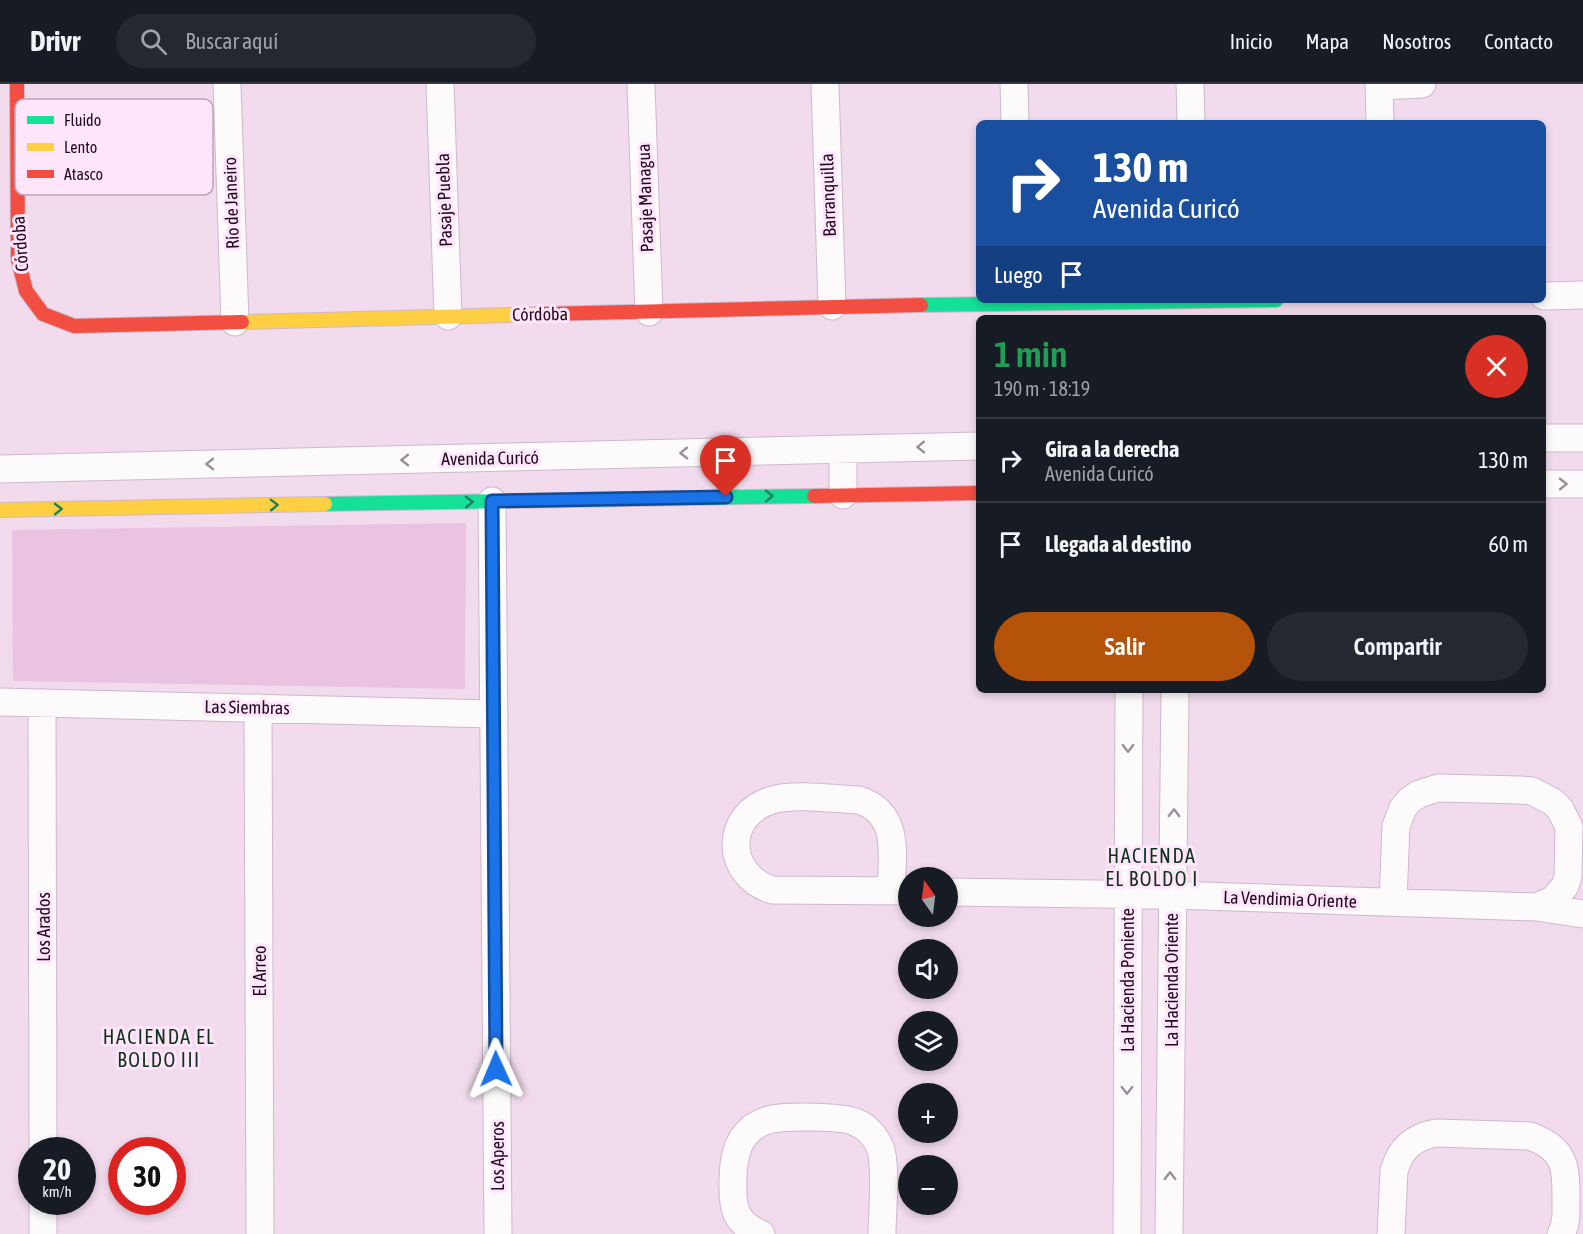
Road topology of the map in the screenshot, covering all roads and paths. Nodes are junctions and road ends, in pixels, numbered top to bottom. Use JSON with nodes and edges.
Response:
{"nodes":[{"id":1,"x":17,"y":84,"type":"edge"},
{"id":2,"x":227,"y":84,"type":"edge"},
{"id":3,"x":440,"y":84,"type":"edge"},
{"id":4,"x":641,"y":84,"type":"edge"},
{"id":5,"x":825,"y":84,"type":"edge"},
{"id":6,"x":1014,"y":84,"type":"edge"},
{"id":7,"x":1190,"y":84,"type":"edge"},
{"id":8,"x":1422,"y":84,"type":"edge"},
{"id":9,"x":1379,"y":85,"type":"edge"},
{"id":10,"x":17,"y":99,"type":"edge"},
{"id":11,"x":1015,"y":120,"type":"edge"},
{"id":12,"x":1191,"y":120,"type":"edge"},
{"id":13,"x":1380,"y":120,"type":"edge"},
{"id":14,"x":18,"y":195,"type":"edge"},
{"id":15,"x":1546,"y":296,"type":"edge"},
{"id":16,"x":1583,"y":296,"type":"edge"},
{"id":17,"x":976,"y":303,"type":"edge"},
{"id":18,"x":832,"y":306,"type":"junction"},
{"id":19,"x":649,"y":312,"type":"junction"},
{"id":20,"x":448,"y":316,"type":"junction"},
{"id":21,"x":235,"y":322,"type":"junction"},
{"id":22,"x":1546,"y":438,"type":"edge"},
{"id":23,"x":1583,"y":438,"type":"edge"},
{"id":24,"x":976,"y":446,"type":"edge"},
{"id":25,"x":843,"y":449,"type":"junction"},
{"id":26,"x":0,"y":469,"type":"edge"},
{"id":27,"x":1546,"y":484,"type":"edge"},
{"id":28,"x":1583,"y":484,"type":"edge"},
{"id":29,"x":976,"y":493,"type":"edge"},
{"id":30,"x":843,"y":495,"type":"junction"},
{"id":31,"x":492,"y":501,"type":"junction"},
{"id":32,"x":0,"y":510,"type":"edge"},
{"id":33,"x":1129,"y":693,"type":"edge"},
{"id":34,"x":1175,"y":693,"type":"edge"},
{"id":35,"x":0,"y":702,"type":"edge"},
{"id":36,"x":42,"y":703,"type":"junction"},
{"id":37,"x":258,"y":708,"type":"junction"},
{"id":38,"x":494,"y":714,"type":"junction"},
{"id":39,"x":900,"y":891,"type":"edge"},
{"id":40,"x":958,"y":892,"type":"edge"},
{"id":41,"x":1150,"y":895,"type":"junction"},
{"id":42,"x":1393,"y":902,"type":"junction"},
{"id":43,"x":1536,"y":907,"type":"junction"},
{"id":44,"x":1583,"y":914,"type":"edge"},
{"id":45,"x":43,"y":1137,"type":"edge"},
{"id":46,"x":43,"y":1215,"type":"edge"},
{"id":47,"x":43,"y":1234,"type":"edge"},
{"id":48,"x":260,"y":1234,"type":"edge"},
{"id":49,"x":498,"y":1234,"type":"edge"},
{"id":50,"x":761,"y":1234,"type":"edge"},
{"id":51,"x":882,"y":1234,"type":"edge"},
{"id":52,"x":1126,"y":1234,"type":"edge"},
{"id":53,"x":1169,"y":1234,"type":"edge"},
{"id":54,"x":1391,"y":1234,"type":"edge"},
{"id":55,"x":1561,"y":1234,"type":"edge"}],
"edges":[{"from":1,"to":10,"type":"street","name":"Córdoba"},
{"from":2,"to":21,"type":"street","name":"Río de Janeiro"},
{"from":3,"to":20,"type":"street","name":"Pasaje Puebla"},
{"from":4,"to":19,"type":"street","name":"Pasaje Managua"},
{"from":5,"to":18,"type":"street","name":"Barranquilla"},
{"from":6,"to":11,"type":"street"},
{"from":7,"to":12,"type":"street"},
{"from":8,"to":9,"type":"street"},
{"from":9,"to":13,"type":"street"},
{"from":14,"to":21,"type":"street","name":"Córdoba"},
{"from":15,"to":16,"type":"street"},
{"from":17,"to":18,"type":"street","name":"Córdoba"},
{"from":18,"to":19,"type":"street","name":"Córdoba"},
{"from":19,"to":20,"type":"street","name":"Córdoba"},
{"from":20,"to":21,"type":"street","name":"Córdoba"},
{"from":22,"to":23,"type":"street"},
{"from":24,"to":25,"type":"street","name":"Avenida Curicó","one_way":true},
{"from":25,"to":26,"type":"street","name":"Avenida Curicó","one_way":true},
{"from":25,"to":30,"type":"street"},
{"from":27,"to":28,"type":"street","one_way":true},
{"from":29,"to":30,"type":"street"},
{"from":31,"to":30,"type":"street","one_way":true},
{"from":32,"to":31,"type":"street","one_way":true},
{"from":31,"to":38,"type":"street","name":"Los Aperos"},
{"from":33,"to":41,"type":"street","name":"La Hacienda Poniente","one_way":true},
{"from":41,"to":34,"type":"street","name":"La Hacienda Oriente","one_way":true},
{"from":35,"to":36,"type":"street","name":"Las Siembras"},
{"from":36,"to":37,"type":"street","name":"Las Siembras"},
{"from":36,"to":45,"type":"street","name":"Los Arados"},
{"from":37,"to":38,"type":"street","name":"Las Siembras"},
{"from":37,"to":48,"type":"street","name":"El Arreo"},
{"from":38,"to":49,"type":"street","name":"Los Aperos"},
{"from":39,"to":39,"type":"street"},
{"from":40,"to":41,"type":"street","name":"La Vendimia Oriente"},
{"from":41,"to":42,"type":"street","name":"La Vendimia Oriente"},
{"from":41,"to":52,"type":"street","name":"La Hacienda Poniente","one_way":true},
{"from":53,"to":41,"type":"street","name":"La Hacienda Oriente","one_way":true},
{"from":42,"to":43,"type":"street","name":"La Vendimia Oriente"},
{"from":42,"to":43,"type":"street"},
{"from":43,"to":44,"type":"street","name":"La Vendimia Oriente"},
{"from":46,"to":47,"type":"street"},
{"from":50,"to":51,"type":"street"},
{"from":54,"to":55,"type":"street"}]}
